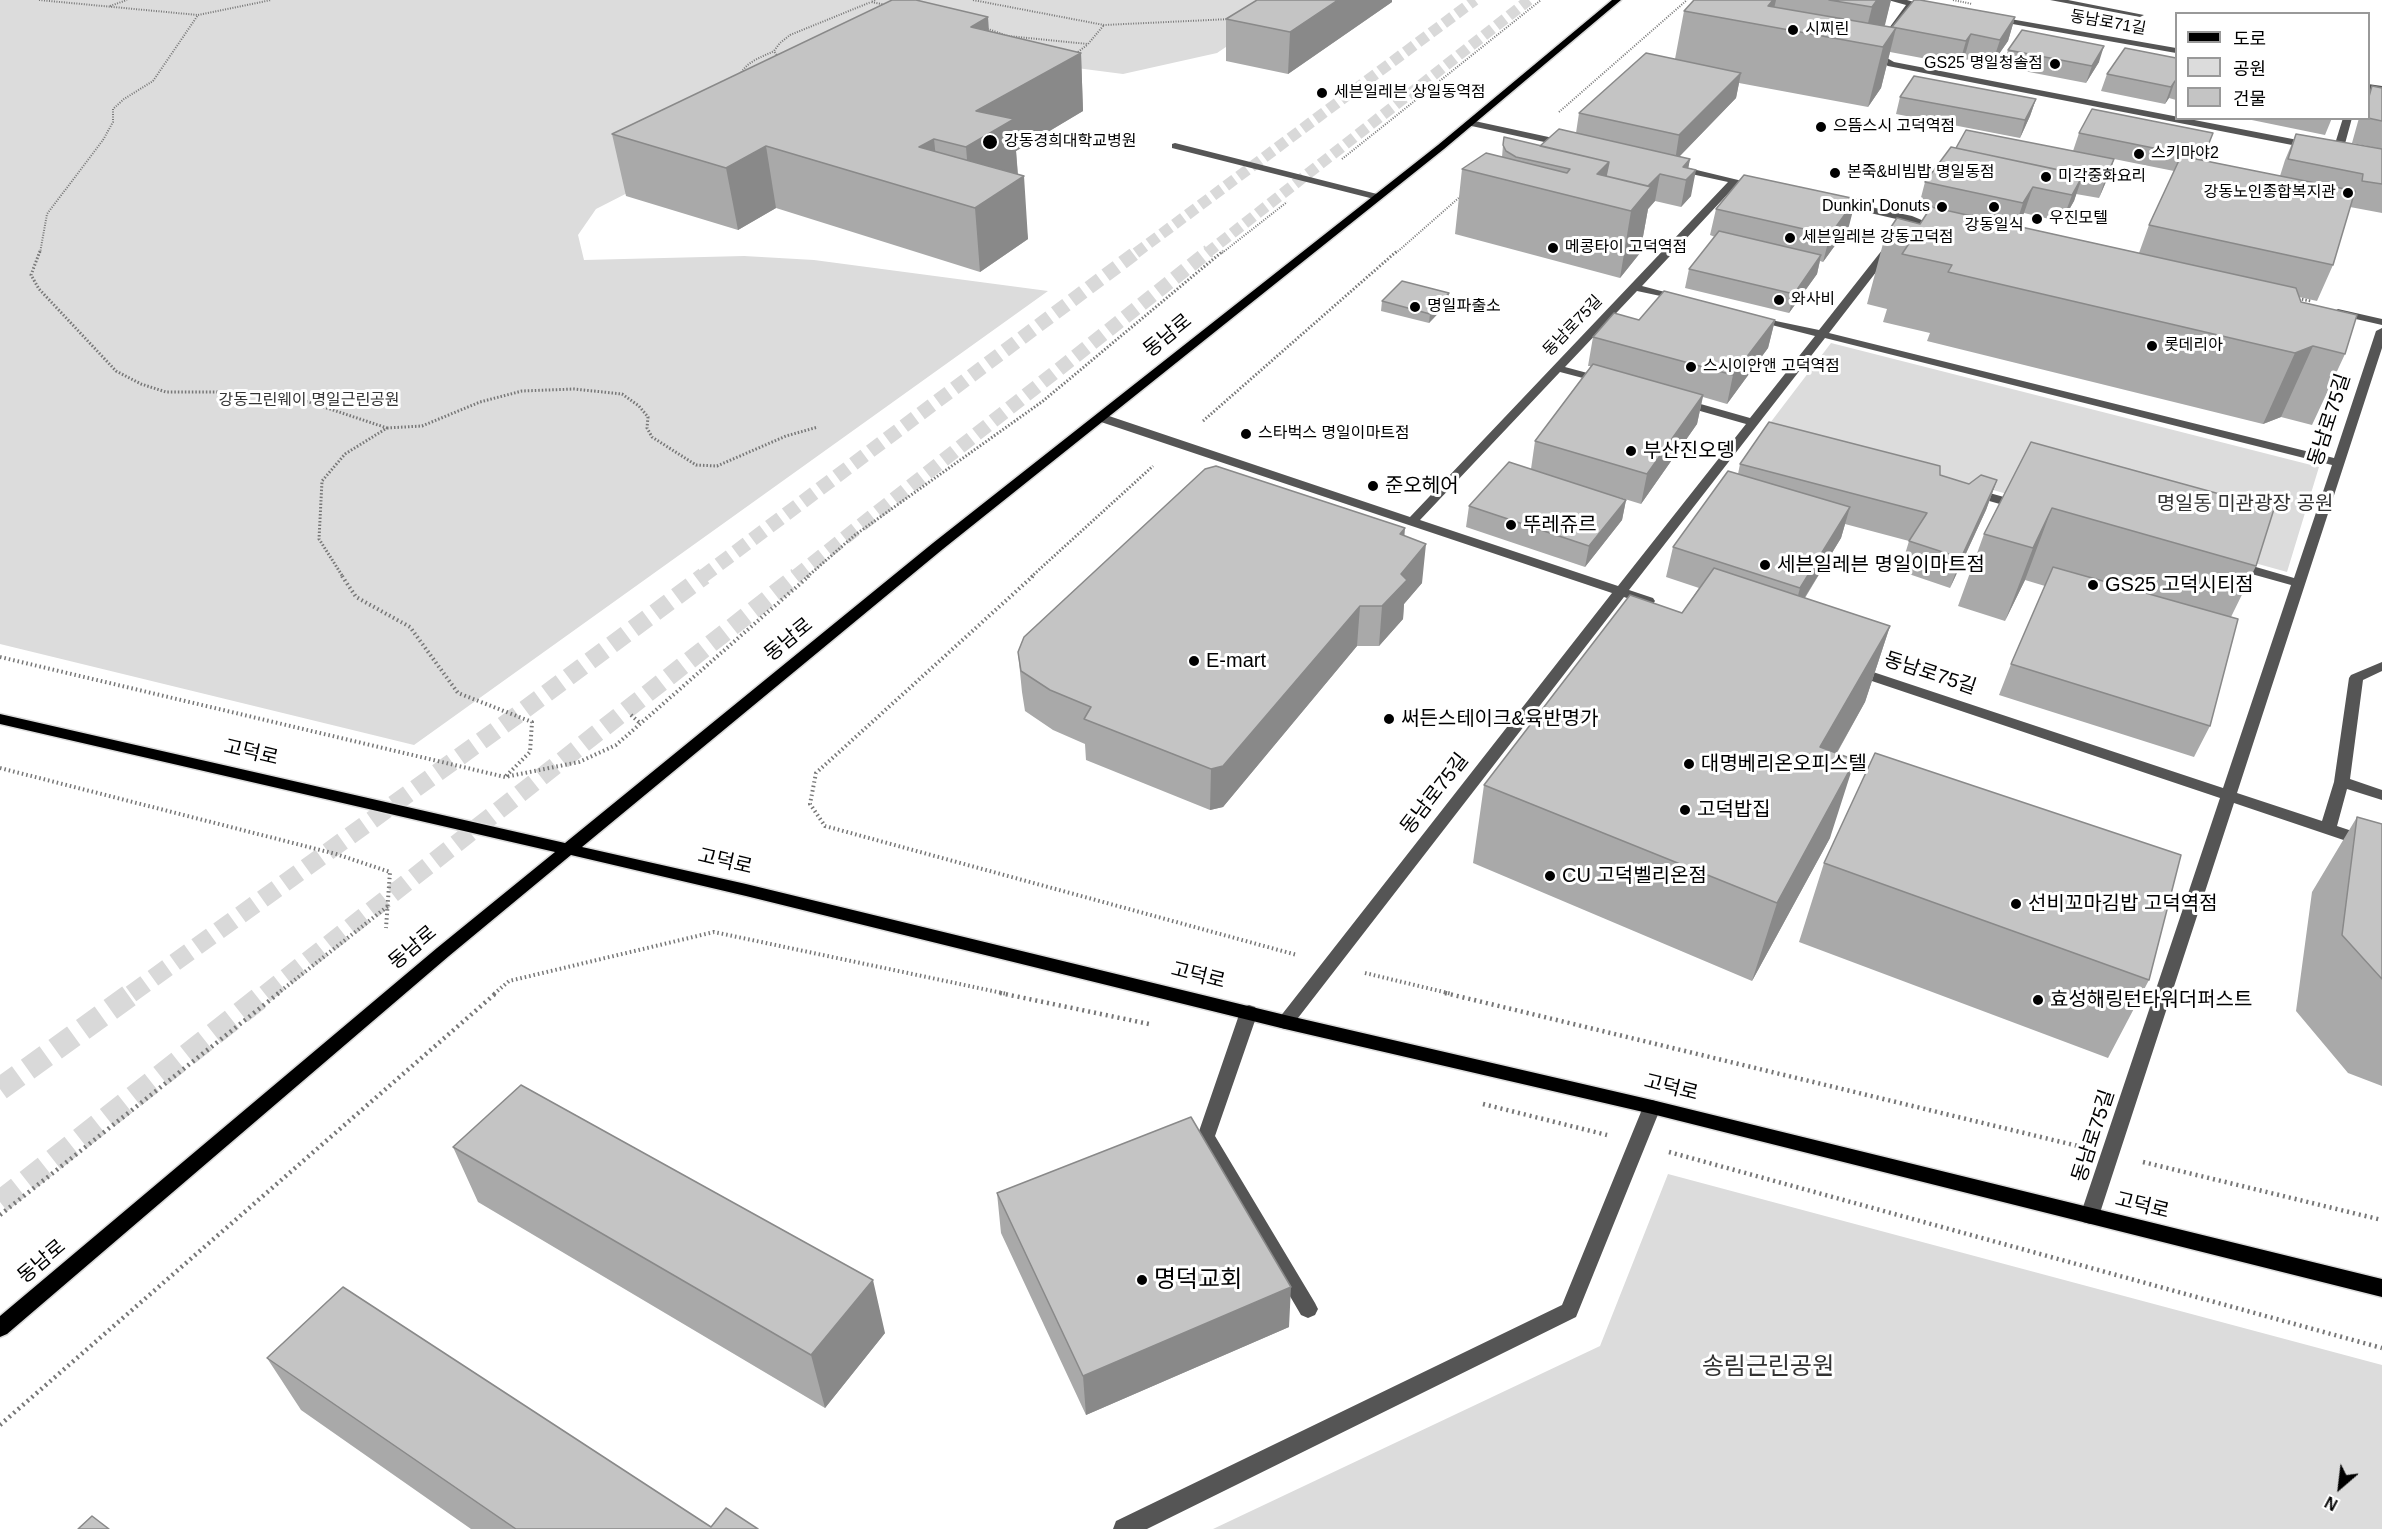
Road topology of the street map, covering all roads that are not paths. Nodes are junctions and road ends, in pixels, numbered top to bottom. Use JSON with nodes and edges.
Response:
{"nodes":[{"id":1,"x":1617,"y":0,"type":"edge"},
{"id":2,"x":1892,"y":0,"type":"edge"},
{"id":3,"x":2054,"y":0,"type":"edge"},
{"id":4,"x":1911,"y":3,"type":"junction"},
{"id":5,"x":1922,"y":5,"type":"edge"},
{"id":6,"x":1978,"y":15,"type":"edge"},
{"id":7,"x":2140,"y":15,"type":"dead end"},
{"id":8,"x":2175,"y":51,"type":"edge"},
{"id":9,"x":2175,"y":119,"type":"edge"},
{"id":10,"x":2179,"y":120,"type":"edge"},
{"id":11,"x":2347,"y":120,"type":"edge"},
{"id":12,"x":1470,"y":123,"type":"junction"},
{"id":13,"x":1175,"y":146,"type":"dead end"},
{"id":14,"x":1576,"y":146,"type":"edge"},
{"id":15,"x":1667,"y":166,"type":"edge"},
{"id":16,"x":1735,"y":181,"type":"junction"},
{"id":17,"x":1768,"y":188,"type":"edge"},
{"id":18,"x":1378,"y":197,"type":"junction"},
{"id":19,"x":1824,"y":200,"type":"edge"},
{"id":20,"x":1912,"y":219,"type":"junction"},
{"id":21,"x":1935,"y":224,"type":"edge"},
{"id":22,"x":1634,"y":287,"type":"junction"},
{"id":23,"x":1689,"y":301,"type":"edge"},
{"id":24,"x":2323,"y":306,"type":"edge"},
{"id":25,"x":1744,"y":315,"type":"edge"},
{"id":26,"x":2382,"y":322,"type":"edge"},
{"id":27,"x":2382,"y":331,"type":"edge"},
{"id":28,"x":1821,"y":334,"type":"junction"},
{"id":29,"x":1557,"y":368,"type":"junction"},
{"id":30,"x":1615,"y":384,"type":"edge"},
{"id":31,"x":1672,"y":400,"type":"edge"},
{"id":32,"x":1102,"y":418,"type":"junction"},
{"id":33,"x":1752,"y":428,"type":"junction"},
{"id":34,"x":2338,"y":464,"type":"junction"},
{"id":35,"x":1954,"y":487,"type":"edge"},
{"id":36,"x":2034,"y":509,"type":"edge"},
{"id":37,"x":1411,"y":523,"type":"junction"},
{"id":38,"x":2218,"y":561,"type":"edge"},
{"id":39,"x":2298,"y":583,"type":"junction"},
{"id":40,"x":1619,"y":592,"type":"junction"},
{"id":41,"x":1664,"y":607,"type":"edge"},
{"id":42,"x":2382,"y":666,"type":"edge"},
{"id":43,"x":1844,"y":667,"type":"edge"},
{"id":44,"x":0,"y":719,"type":"edge"},
{"id":45,"x":2342,"y":782,"type":"junction"},
{"id":46,"x":2382,"y":795,"type":"edge"},
{"id":47,"x":2228,"y":796,"type":"junction"},
{"id":48,"x":2328,"y":829,"type":"junction"},
{"id":49,"x":2382,"y":847,"type":"edge"},
{"id":50,"x":567,"y":851,"type":"junction"},
{"id":51,"x":1250,"y":1012,"type":"junction"},
{"id":52,"x":1285,"y":1022,"type":"junction"},
{"id":53,"x":1652,"y":1107,"type":"junction"},
{"id":54,"x":2090,"y":1216,"type":"junction"},
{"id":55,"x":2382,"y":1288,"type":"edge"},
{"id":56,"x":1308,"y":1309,"type":"dead end"},
{"id":57,"x":0,"y":1328,"type":"edge"},
{"id":58,"x":1124,"y":1529,"type":"edge"}],
"edges":[{"from":1,"to":12,"type":"main road","name":"동남로"},
{"from":2,"to":4,"type":"street"},
{"from":3,"to":7,"type":"street"},
{"from":4,"to":5,"type":"street"},
{"from":4,"to":9,"type":"street"},
{"from":6,"to":8,"type":"street","name":"동남로71길"},
{"from":10,"to":11,"type":"street"},
{"from":12,"to":14,"type":"street"},
{"from":12,"to":18,"type":"main road","name":"동남로"},
{"from":13,"to":18,"type":"street"},
{"from":15,"to":16,"type":"street"},
{"from":16,"to":17,"type":"street"},
{"from":16,"to":22,"type":"street","name":"동남로75길"},
{"from":18,"to":32,"type":"main road","name":"동남로"},
{"from":19,"to":20,"type":"street"},
{"from":20,"to":21,"type":"street"},
{"from":20,"to":28,"type":"street","name":"동남로75길"},
{"from":22,"to":23,"type":"street"},
{"from":22,"to":29,"type":"street","name":"동남로75길"},
{"from":24,"to":26,"type":"street"},
{"from":25,"to":28,"type":"street"},
{"from":27,"to":34,"type":"street","name":"동남로75길"},
{"from":28,"to":33,"type":"street","name":"동남로75길"},
{"from":28,"to":34,"type":"street"},
{"from":29,"to":30,"type":"street"},
{"from":29,"to":37,"type":"street","name":"동남로75길"},
{"from":31,"to":33,"type":"street"},
{"from":32,"to":37,"type":"street"},
{"from":32,"to":50,"type":"main road","name":"동남로"},
{"from":33,"to":40,"type":"street","name":"동남로75길"},
{"from":34,"to":39,"type":"street","name":"동남로75길"},
{"from":35,"to":36,"type":"street"},
{"from":37,"to":40,"type":"street"},
{"from":38,"to":39,"type":"street"},
{"from":39,"to":47,"type":"street","name":"동남로75길"},
{"from":40,"to":41,"type":"street"},
{"from":40,"to":52,"type":"street","name":"동남로75길"},
{"from":42,"to":45,"type":"street"},
{"from":43,"to":47,"type":"street","name":"동남로75길"},
{"from":44,"to":50,"type":"main road","name":"고덕로"},
{"from":45,"to":46,"type":"street"},
{"from":45,"to":48,"type":"street"},
{"from":47,"to":48,"type":"street","name":"동남로75길"},
{"from":47,"to":54,"type":"street","name":"동남로75길"},
{"from":48,"to":49,"type":"street","name":"동남로75길"},
{"from":50,"to":51,"type":"main road","name":"고덕로"},
{"from":50,"to":57,"type":"main road","name":"동남로"},
{"from":51,"to":52,"type":"main road","name":"고덕로"},
{"from":51,"to":56,"type":"street"},
{"from":52,"to":53,"type":"main road","name":"고덕로"},
{"from":53,"to":54,"type":"main road","name":"고덕로"},
{"from":53,"to":58,"type":"street"},
{"from":54,"to":55,"type":"main road","name":"고덕로"}]}
